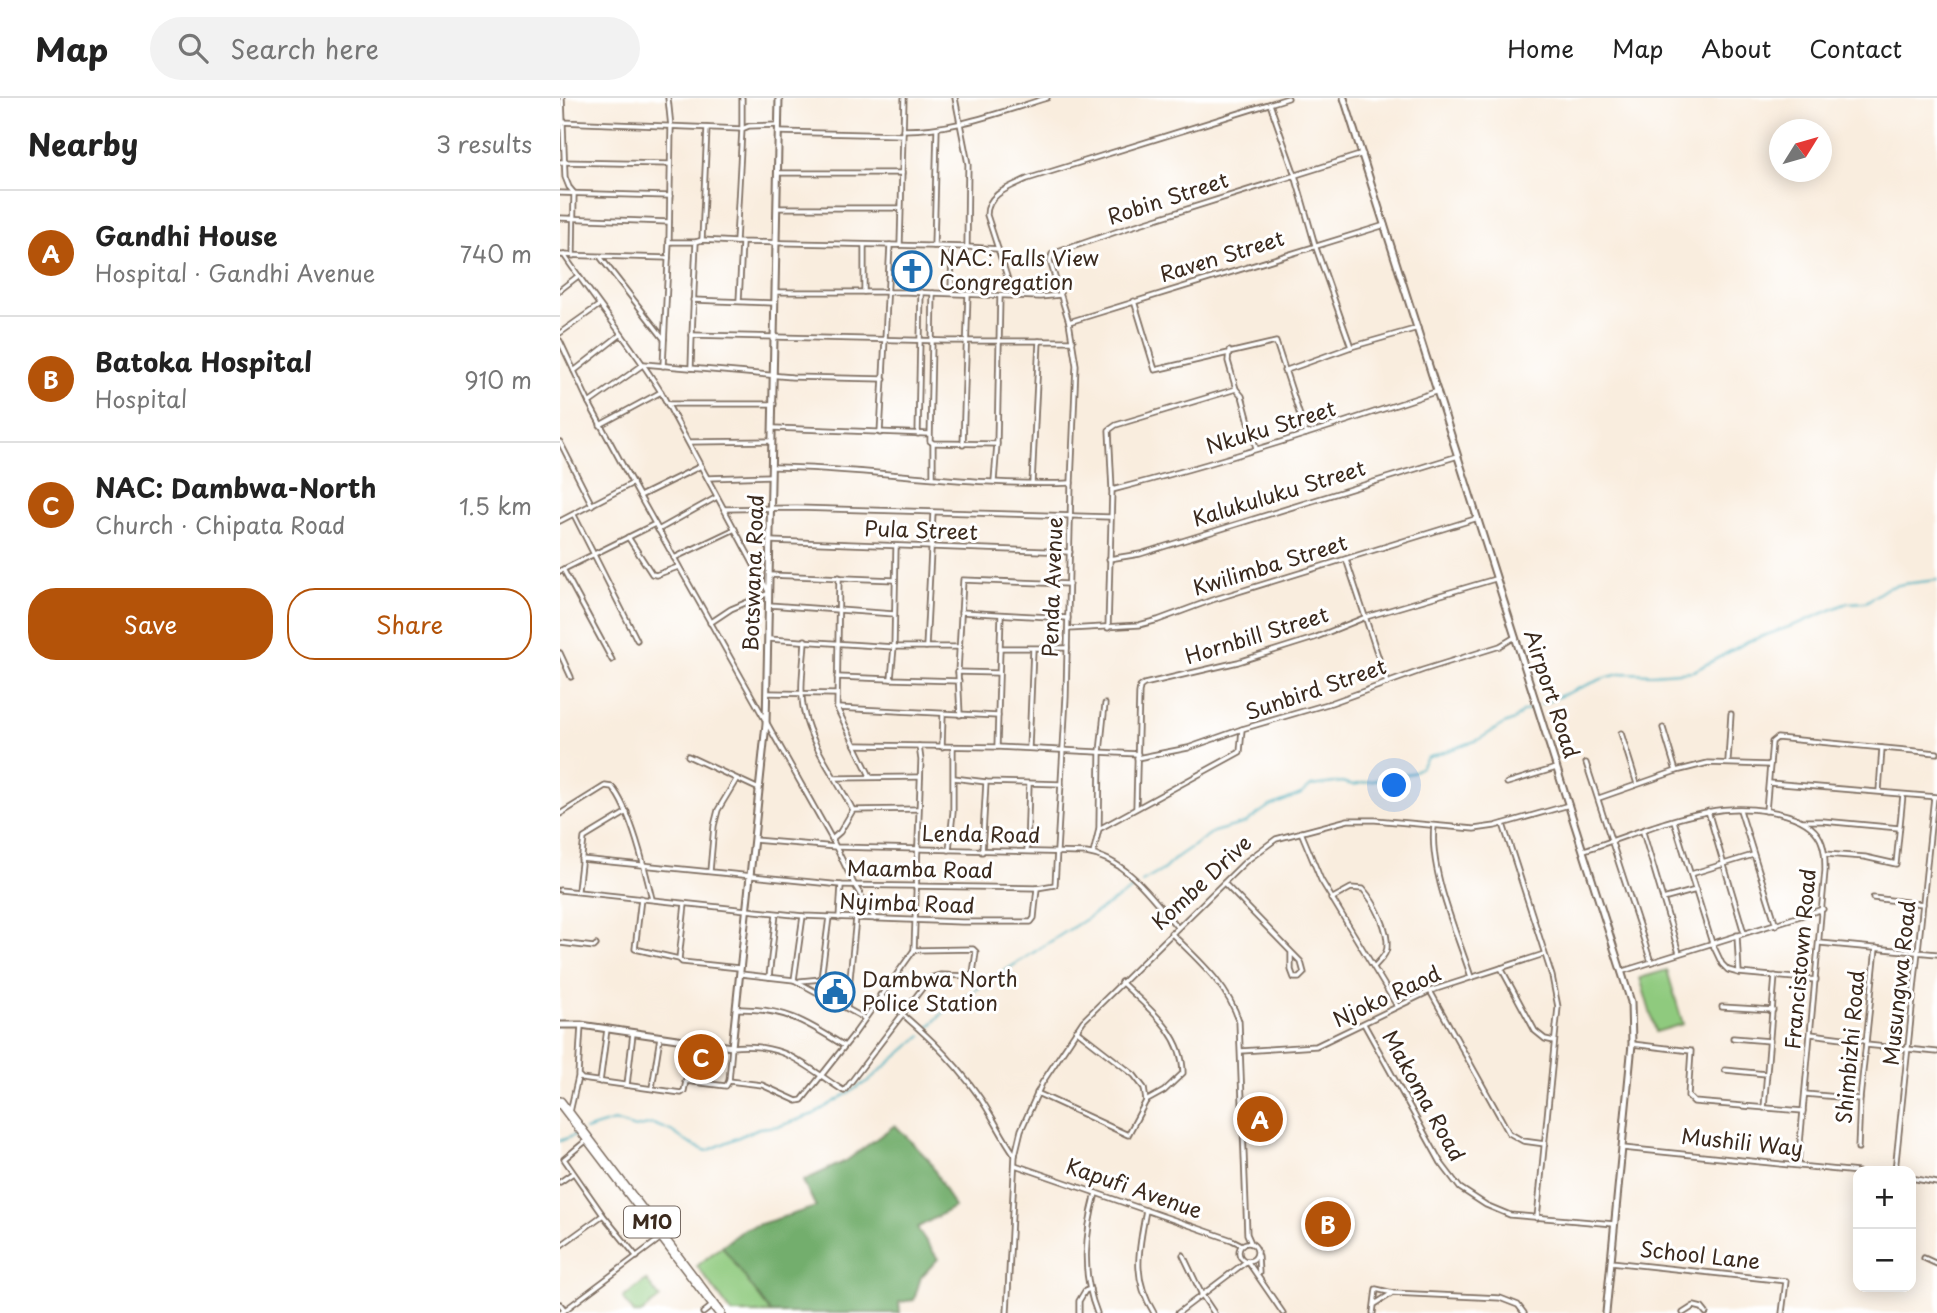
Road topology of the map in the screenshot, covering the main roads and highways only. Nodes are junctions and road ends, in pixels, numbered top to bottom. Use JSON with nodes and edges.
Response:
{"nodes":[{"id":1,"x":560,"y":1102,"type":"edge"},
{"id":2,"x":720,"y":1313,"type":"edge"}],
"edges":[{"from":1,"to":2,"type":"highway","number":"M10"}]}
